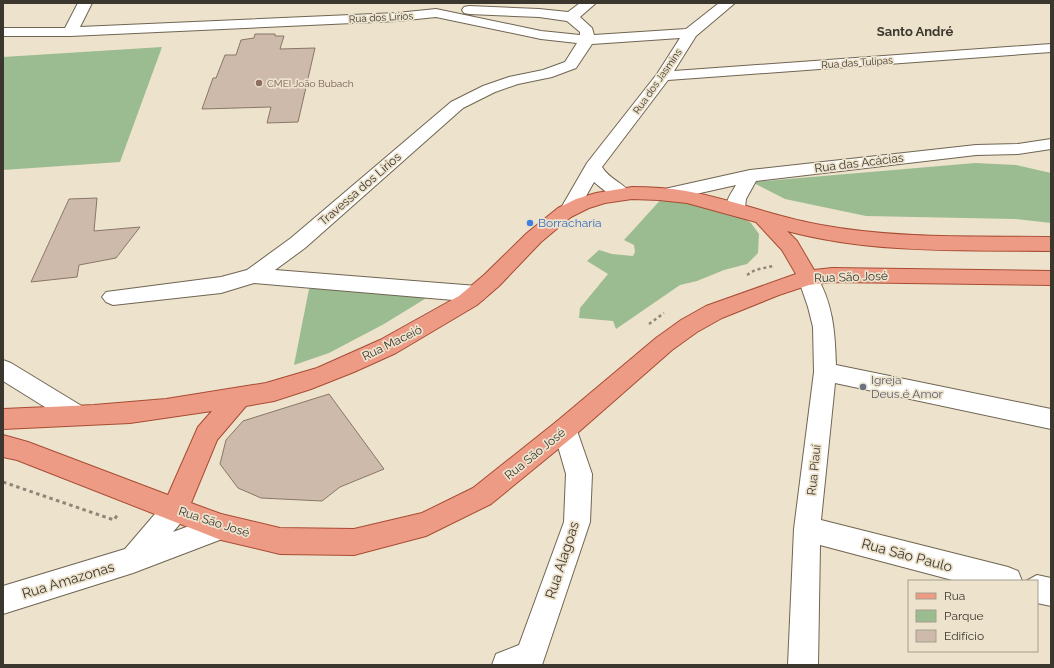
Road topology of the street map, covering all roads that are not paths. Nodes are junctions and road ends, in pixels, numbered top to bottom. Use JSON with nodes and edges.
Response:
{"nodes":[{"id":1,"x":85,"y":3,"type":"edge"},
{"id":2,"x":419,"y":3,"type":"edge"},
{"id":3,"x":589,"y":3,"type":"edge"},
{"id":4,"x":728,"y":3,"type":"edge"},
{"id":5,"x":436,"y":13,"type":"junction"},
{"id":6,"x":397,"y":17,"type":"junction"},
{"id":7,"x":571,"y":17,"type":"junction"},
{"id":8,"x":3,"y":32,"type":"edge"},
{"id":9,"x":70,"y":32,"type":"junction"},
{"id":10,"x":690,"y":33,"type":"junction"},
{"id":11,"x":587,"y":40,"type":"junction"},
{"id":12,"x":1051,"y":48,"type":"edge"},
{"id":13,"x":663,"y":76,"type":"junction"},
{"id":14,"x":1051,"y":144,"type":"edge"},
{"id":15,"x":1018,"y":149,"type":"junction"},
{"id":16,"x":1051,"y":156,"type":"edge"},
{"id":17,"x":593,"y":167,"type":"junction"},
{"id":18,"x":750,"y":176,"type":"junction"},
{"id":19,"x":622,"y":194,"type":"junction"},
{"id":20,"x":669,"y":194,"type":"junction"},
{"id":21,"x":570,"y":208,"type":"junction"},
{"id":22,"x":736,"y":208,"type":"junction"},
{"id":23,"x":764,"y":219,"type":"junction"},
{"id":24,"x":1051,"y":244,"type":"edge"},
{"id":25,"x":789,"y":254,"type":"junction"},
{"id":26,"x":254,"y":276,"type":"junction"},
{"id":27,"x":808,"y":278,"type":"junction"},
{"id":28,"x":1051,"y":278,"type":"edge"},
{"id":29,"x":772,"y":290,"type":"junction"},
{"id":30,"x":477,"y":294,"type":"junction"},
{"id":31,"x":113,"y":297,"type":"dead end"},
{"id":32,"x":3,"y":369,"type":"edge"},
{"id":33,"x":824,"y":372,"type":"junction"},
{"id":34,"x":240,"y":396,"type":"junction"},
{"id":35,"x":77,"y":415,"type":"junction"},
{"id":36,"x":3,"y":419,"type":"edge"},
{"id":37,"x":1051,"y":419,"type":"edge"},
{"id":38,"x":566,"y":429,"type":"junction"},
{"id":39,"x":3,"y":446,"type":"edge"},
{"id":40,"x":175,"y":510,"type":"junction"},
{"id":41,"x":221,"y":527,"type":"junction"},
{"id":42,"x":807,"y":529,"type":"junction"},
{"id":43,"x":133,"y":560,"type":"junction"},
{"id":44,"x":1004,"y":580,"type":"edge"},
{"id":45,"x":1038,"y":589,"type":"edge"},
{"id":46,"x":1051,"y":592,"type":"edge"},
{"id":47,"x":3,"y":600,"type":"edge"},
{"id":48,"x":521,"y":662,"type":"edge"},
{"id":49,"x":803,"y":665,"type":"edge"}],
"edges":[{"from":1,"to":9,"type":"street"},
{"from":2,"to":6,"type":"street"},
{"from":3,"to":7,"type":"street"},
{"from":4,"to":10,"type":"street","name":"Rua dos Jasmins"},
{"from":5,"to":6,"type":"street","name":"Rua dos Lírios"},
{"from":5,"to":7,"type":"street"},
{"from":5,"to":11,"type":"street","name":"Rua dos Lírios"},
{"from":6,"to":9,"type":"street","name":"Rua dos Lírios"},
{"from":7,"to":11,"type":"street"},
{"from":8,"to":9,"type":"street","name":"Rua dos Lírios"},
{"from":10,"to":11,"type":"street","name":"Rua dos Lírios"},
{"from":10,"to":13,"type":"street","name":"Rua dos Jasmins"},
{"from":11,"to":26,"type":"street","name":"Travessa dos Lírios"},
{"from":12,"to":13,"type":"street","name":"Rua das Tulipas"},
{"from":13,"to":17,"type":"street","name":"Rua dos Jasmins"},
{"from":14,"to":15,"type":"street","name":"Rua das Acácias"},
{"from":15,"to":16,"type":"street"},
{"from":15,"to":18,"type":"street","name":"Rua das Acácias"},
{"from":17,"to":19,"type":"street"},
{"from":17,"to":21,"type":"street","name":"Rua dos Jasmins"},
{"from":18,"to":20,"type":"street","name":"Rua das Acácias"},
{"from":18,"to":22,"type":"street"},
{"from":19,"to":20,"type":"main road","name":"Rua Maceió"},
{"from":19,"to":21,"type":"main road","name":"Rua Maceió"},
{"from":20,"to":22,"type":"main road"},
{"from":21,"to":30,"type":"main road","name":"Rua Maceió"},
{"from":22,"to":23,"type":"main road"},
{"from":23,"to":24,"type":"main road"},
{"from":23,"to":25,"type":"main road"},
{"from":25,"to":27,"type":"main road"},
{"from":25,"to":29,"type":"main road"},
{"from":26,"to":30,"type":"street"},
{"from":26,"to":31,"type":"street","name":"Travessa dos Lírios"},
{"from":27,"to":28,"type":"main road","name":"Rua São José"},
{"from":27,"to":29,"type":"main road","name":"Rua São José"},
{"from":27,"to":33,"type":"street","name":"Rua Piauí"},
{"from":29,"to":38,"type":"main road","name":"Rua São José"},
{"from":30,"to":34,"type":"main road","name":"Rua Maceió"},
{"from":32,"to":35,"type":"street"},
{"from":33,"to":37,"type":"street"},
{"from":33,"to":42,"type":"street","name":"Rua Piauí"},
{"from":34,"to":35,"type":"main road","name":"Rua Maceió"},
{"from":34,"to":40,"type":"main road"},
{"from":35,"to":36,"type":"main road","name":"Rua Maceió"},
{"from":38,"to":41,"type":"main road","name":"Rua São José"},
{"from":38,"to":48,"type":"street","name":"Rua Alagoas"},
{"from":39,"to":40,"type":"main road","name":"Rua São José"},
{"from":40,"to":41,"type":"main road","name":"Rua São José"},
{"from":40,"to":43,"type":"street"},
{"from":41,"to":43,"type":"street"},
{"from":42,"to":44,"type":"street","name":"Rua São Paulo"},
{"from":42,"to":49,"type":"street","name":"Rua Piauí"},
{"from":43,"to":47,"type":"street","name":"Rua Amazonas"},
{"from":45,"to":46,"type":"street"}]}
